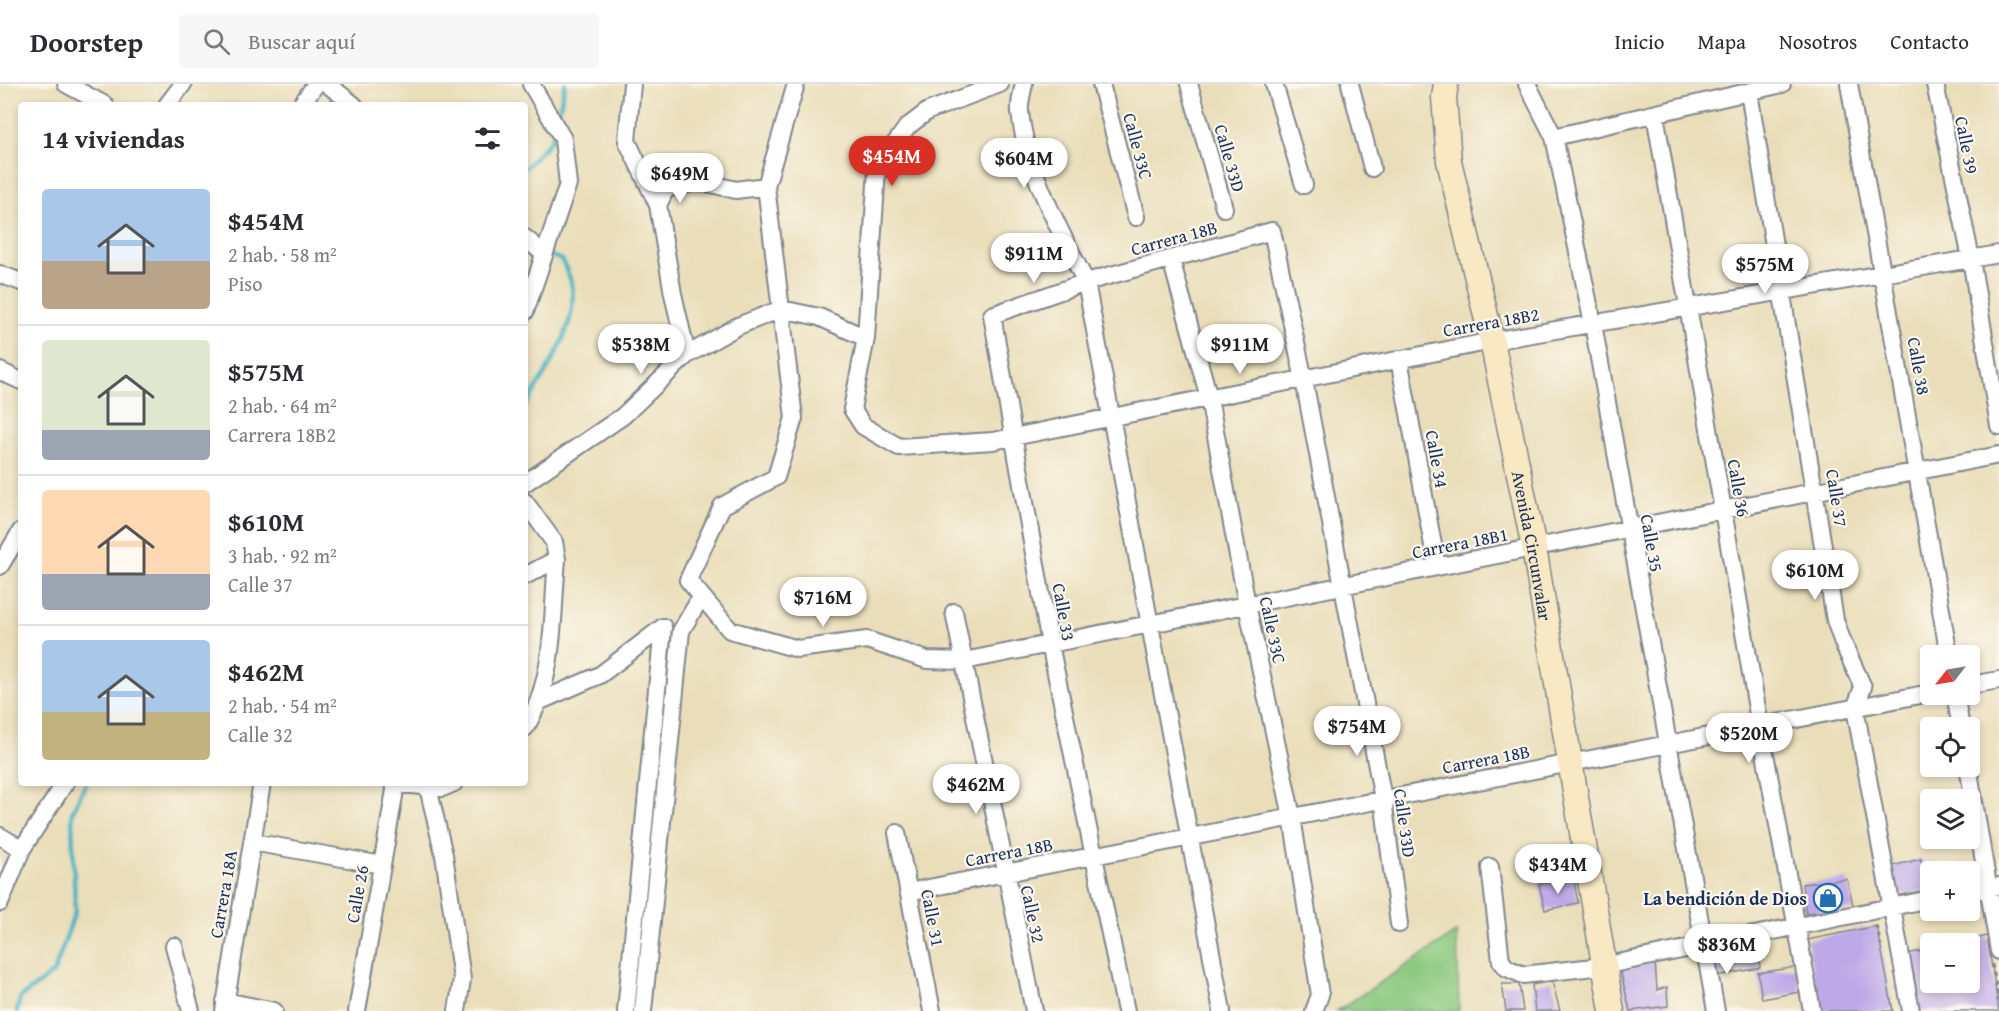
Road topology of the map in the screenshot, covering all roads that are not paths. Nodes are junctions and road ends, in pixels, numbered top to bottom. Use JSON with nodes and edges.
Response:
{"nodes":[{"id":1,"x":66,"y":84,"type":"edge"},
{"id":2,"x":183,"y":84,"type":"edge"},
{"id":3,"x":316,"y":84,"type":"edge"},
{"id":4,"x":327,"y":84,"type":"edge"},
{"id":5,"x":531,"y":84,"type":"edge"},
{"id":6,"x":632,"y":84,"type":"edge"},
{"id":7,"x":796,"y":84,"type":"edge"},
{"id":8,"x":1000,"y":84,"type":"edge"},
{"id":9,"x":1024,"y":84,"type":"edge"},
{"id":10,"x":1101,"y":84,"type":"edge"},
{"id":11,"x":1189,"y":84,"type":"edge"},
{"id":12,"x":1274,"y":84,"type":"edge"},
{"id":13,"x":1350,"y":84,"type":"edge"},
{"id":14,"x":1446,"y":84,"type":"edge"},
{"id":15,"x":1782,"y":84,"type":"edge"},
{"id":16,"x":1849,"y":84,"type":"edge"},
{"id":17,"x":1935,"y":84,"type":"edge"},
{"id":18,"x":1531,"y":85,"type":"edge"},
{"id":19,"x":1749,"y":92,"type":"junction"},
{"id":20,"x":99,"y":102,"type":"edge"},
{"id":21,"x":169,"y":102,"type":"edge"},
{"id":22,"x":303,"y":102,"type":"edge"},
{"id":23,"x":350,"y":102,"type":"edge"},
{"id":24,"x":1655,"y":114,"type":"junction"},
{"id":25,"x":1554,"y":137,"type":"junction"},
{"id":26,"x":1372,"y":168,"type":"dead end"},
{"id":27,"x":1304,"y":185,"type":"dead end"},
{"id":28,"x":766,"y":186,"type":"junction"},
{"id":29,"x":658,"y":205,"type":"junction"},
{"id":30,"x":1224,"y":208,"type":"dead end"},
{"id":31,"x":1136,"y":217,"type":"dead end"},
{"id":32,"x":528,"y":240,"type":"edge"},
{"id":33,"x":543,"y":253,"type":"junction"},
{"id":34,"x":1999,"y":254,"type":"edge"},
{"id":35,"x":1172,"y":259,"type":"junction"},
{"id":36,"x":1971,"y":259,"type":"junction"},
{"id":37,"x":0,"y":274,"type":"edge"},
{"id":38,"x":1884,"y":274,"type":"junction"},
{"id":39,"x":18,"y":281,"type":"edge"},
{"id":40,"x":1086,"y":282,"type":"junction"},
{"id":41,"x":1782,"y":291,"type":"junction"},
{"id":42,"x":528,"y":302,"type":"edge"},
{"id":43,"x":1689,"y":307,"type":"junction"},
{"id":44,"x":781,"y":309,"type":"junction"},
{"id":45,"x":1593,"y":324,"type":"junction"},
{"id":46,"x":866,"y":338,"type":"junction"},
{"id":47,"x":1492,"y":341,"type":"junction"},
{"id":48,"x":687,"y":355,"type":"junction"},
{"id":49,"x":1399,"y":359,"type":"junction"},
{"id":50,"x":0,"y":371,"type":"edge"},
{"id":51,"x":18,"y":380,"type":"edge"},
{"id":52,"x":1304,"y":380,"type":"junction"},
{"id":53,"x":1209,"y":398,"type":"junction"},
{"id":54,"x":1111,"y":418,"type":"junction"},
{"id":55,"x":1999,"y":426,"type":"edge"},
{"id":56,"x":1013,"y":437,"type":"junction"},
{"id":57,"x":1999,"y":455,"type":"edge"},
{"id":58,"x":1917,"y":472,"type":"junction"},
{"id":59,"x":528,"y":481,"type":"edge"},
{"id":60,"x":1816,"y":492,"type":"junction"},
{"id":61,"x":528,"y":506,"type":"edge"},
{"id":62,"x":1722,"y":510,"type":"junction"},
{"id":63,"x":1630,"y":529,"type":"junction"},
{"id":64,"x":18,"y":536,"type":"edge"},
{"id":65,"x":1534,"y":548,"type":"junction"},
{"id":66,"x":557,"y":559,"type":"junction"},
{"id":67,"x":0,"y":566,"type":"edge"},
{"id":68,"x":1437,"y":567,"type":"junction"},
{"id":69,"x":528,"y":574,"type":"edge"},
{"id":70,"x":1342,"y":586,"type":"junction"},
{"id":71,"x":702,"y":597,"type":"junction"},
{"id":72,"x":1247,"y":605,"type":"junction"},
{"id":73,"x":954,"y":612,"type":"dead end"},
{"id":74,"x":1149,"y":624,"type":"junction"},
{"id":75,"x":1050,"y":644,"type":"junction"},
{"id":76,"x":1947,"y":645,"type":"edge"},
{"id":77,"x":964,"y":661,"type":"junction"},
{"id":78,"x":1999,"y":680,"type":"edge"},
{"id":79,"x":1980,"y":683,"type":"edge"},
{"id":80,"x":1920,"y":695,"type":"edge"},
{"id":81,"x":538,"y":702,"type":"junction"},
{"id":82,"x":1855,"y":708,"type":"junction"},
{"id":83,"x":528,"y":722,"type":"edge"},
{"id":84,"x":1760,"y":726,"type":"junction"},
{"id":85,"x":1669,"y":744,"type":"junction"},
{"id":86,"x":1570,"y":763,"type":"junction"},
{"id":87,"x":1970,"y":777,"type":"edge"},
{"id":88,"x":63,"y":786,"type":"edge"},
{"id":89,"x":261,"y":786,"type":"edge"},
{"id":90,"x":394,"y":786,"type":"edge"},
{"id":91,"x":428,"y":786,"type":"edge"},
{"id":92,"x":432,"y":786,"type":"edge"},
{"id":93,"x":448,"y":786,"type":"edge"},
{"id":94,"x":1383,"y":799,"type":"junction"},
{"id":95,"x":1292,"y":817,"type":"junction"},
{"id":96,"x":897,"y":833,"type":"dead end"},
{"id":97,"x":0,"y":836,"type":"edge"},
{"id":98,"x":1189,"y":837,"type":"junction"},
{"id":99,"x":252,"y":842,"type":"junction"},
{"id":100,"x":22,"y":849,"type":"junction"},
{"id":101,"x":1093,"y":856,"type":"junction"},
{"id":102,"x":382,"y":865,"type":"junction"},
{"id":103,"x":1490,"y":867,"type":"dead end"},
{"id":104,"x":1005,"y":873,"type":"junction"},
{"id":105,"x":1994,"y":887,"type":"edge"},
{"id":106,"x":908,"y":892,"type":"junction"},
{"id":107,"x":1920,"y":901,"type":"edge"},
{"id":108,"x":0,"y":903,"type":"edge"},
{"id":109,"x":1892,"y":907,"type":"junction"},
{"id":110,"x":1399,"y":924,"type":"dead end"},
{"id":111,"x":1797,"y":926,"type":"junction"},
{"id":112,"x":1703,"y":945,"type":"junction"},
{"id":113,"x":174,"y":946,"type":"dead end"},
{"id":114,"x":1999,"y":951,"type":"edge"},
{"id":115,"x":1603,"y":966,"type":"junction"},
{"id":116,"x":224,"y":1006,"type":"edge"},
{"id":117,"x":191,"y":1011,"type":"edge"},
{"id":118,"x":274,"y":1011,"type":"edge"},
{"id":119,"x":357,"y":1011,"type":"edge"},
{"id":120,"x":457,"y":1011,"type":"edge"},
{"id":121,"x":626,"y":1011,"type":"edge"},
{"id":122,"x":644,"y":1011,"type":"edge"},
{"id":123,"x":932,"y":1011,"type":"edge"},
{"id":124,"x":1034,"y":1011,"type":"edge"},
{"id":125,"x":1126,"y":1011,"type":"edge"},
{"id":126,"x":1222,"y":1011,"type":"edge"},
{"id":127,"x":1314,"y":1011,"type":"edge"},
{"id":128,"x":1612,"y":1011,"type":"edge"},
{"id":129,"x":1716,"y":1011,"type":"edge"},
{"id":130,"x":1812,"y":1011,"type":"edge"},
{"id":131,"x":1911,"y":1011,"type":"edge"}],
"edges":[{"from":1,"to":20,"type":"street"},
{"from":2,"to":21,"type":"street"},
{"from":3,"to":22,"type":"street"},
{"from":4,"to":23,"type":"street"},
{"from":5,"to":33,"type":"street"},
{"from":6,"to":29,"type":"street"},
{"from":7,"to":28,"type":"street"},
{"from":8,"to":46,"type":"street","name":"Carrera 18B2"},
{"from":9,"to":40,"type":"street"},
{"from":10,"to":31,"type":"street","name":"Calle 33C"},
{"from":11,"to":30,"type":"street","name":"Calle 33D"},
{"from":12,"to":27,"type":"street"},
{"from":13,"to":26,"type":"street"},
{"from":14,"to":47,"type":"main road","name":"Avenida Circunvalar"},
{"from":15,"to":19,"type":"street"},
{"from":16,"to":38,"type":"street","name":"Calle 38"},
{"from":17,"to":36,"type":"street","name":"Calle 39"},
{"from":18,"to":25,"type":"street","name":"Calle 35"},
{"from":19,"to":24,"type":"street"},
{"from":19,"to":41,"type":"street","name":"Calle 37"},
{"from":24,"to":25,"type":"street"},
{"from":24,"to":43,"type":"street","name":"Calle 36"},
{"from":25,"to":45,"type":"street","name":"Calle 35"},
{"from":28,"to":29,"type":"street"},
{"from":28,"to":44,"type":"street"},
{"from":29,"to":48,"type":"street"},
{"from":32,"to":33,"type":"street"},
{"from":33,"to":42,"type":"street"},
{"from":34,"to":36,"type":"street","name":"Carrera 18B2"},
{"from":35,"to":40,"type":"street","name":"Carrera 18B"},
{"from":35,"to":52,"type":"street","name":"Carrera 18B"},
{"from":35,"to":53,"type":"street","name":"Calle 33C"},
{"from":36,"to":38,"type":"street","name":"Carrera 18B2"},
{"from":36,"to":55,"type":"street","name":"Calle 39"},
{"from":37,"to":39,"type":"street"},
{"from":38,"to":41,"type":"street","name":"Carrera 18B2"},
{"from":38,"to":58,"type":"street","name":"Calle 38"},
{"from":40,"to":54,"type":"street"},
{"from":40,"to":56,"type":"street","name":"Calle 33"},
{"from":41,"to":43,"type":"street","name":"Carrera 18B2"},
{"from":41,"to":60,"type":"street","name":"Calle 37"},
{"from":43,"to":45,"type":"street","name":"Carrera 18B2"},
{"from":43,"to":62,"type":"street","name":"Calle 36"},
{"from":44,"to":46,"type":"street"},
{"from":44,"to":48,"type":"street"},
{"from":44,"to":71,"type":"street","name":"Carrera 18B1"},
{"from":45,"to":47,"type":"street","name":"Carrera 18B2"},
{"from":45,"to":63,"type":"street","name":"Calle 35"},
{"from":46,"to":56,"type":"street","name":"Carrera 18B2"},
{"from":47,"to":49,"type":"street","name":"Carrera 18B2"},
{"from":47,"to":65,"type":"main road","name":"Avenida Circunvalar"},
{"from":48,"to":59,"type":"street"},
{"from":49,"to":52,"type":"street","name":"Carrera 18B2"},
{"from":49,"to":68,"type":"street","name":"Calle 34"},
{"from":50,"to":51,"type":"street"},
{"from":52,"to":53,"type":"street","name":"Carrera 18B2"},
{"from":52,"to":70,"type":"street"},
{"from":53,"to":54,"type":"street","name":"Carrera 18B2"},
{"from":53,"to":72,"type":"street","name":"Calle 33C"},
{"from":54,"to":56,"type":"street","name":"Carrera 18B2"},
{"from":54,"to":74,"type":"street"},
{"from":56,"to":75,"type":"street","name":"Calle 33"},
{"from":57,"to":58,"type":"street","name":"Carrera 18B1"},
{"from":58,"to":60,"type":"street","name":"Carrera 18B1"},
{"from":58,"to":76,"type":"street","name":"Calle 38"},
{"from":60,"to":62,"type":"street","name":"Carrera 18B1"},
{"from":60,"to":82,"type":"street","name":"Calle 37"},
{"from":61,"to":66,"type":"street"},
{"from":62,"to":63,"type":"street","name":"Carrera 18B1"},
{"from":62,"to":84,"type":"street","name":"Calle 36"},
{"from":63,"to":65,"type":"street","name":"Carrera 18B1"},
{"from":63,"to":85,"type":"street","name":"Calle 35"},
{"from":64,"to":67,"type":"street"},
{"from":65,"to":68,"type":"street","name":"Carrera 18B1"},
{"from":65,"to":86,"type":"main road","name":"Avenida Circunvalar"},
{"from":66,"to":69,"type":"street"},
{"from":66,"to":81,"type":"street"},
{"from":68,"to":70,"type":"street","name":"Carrera 18B1"},
{"from":70,"to":72,"type":"street","name":"Carrera 18B1"},
{"from":70,"to":94,"type":"street","name":"Calle 33D"},
{"from":71,"to":77,"type":"street","name":"Carrera 18B1"},
{"from":71,"to":122,"type":"street"},
{"from":72,"to":74,"type":"street","name":"Carrera 18B1"},
{"from":72,"to":95,"type":"street","name":"Calle 33C"},
{"from":73,"to":77,"type":"street","name":"Calle 32"},
{"from":74,"to":75,"type":"street","name":"Carrera 18B1"},
{"from":74,"to":98,"type":"street"},
{"from":75,"to":77,"type":"street","name":"Carrera 18B1"},
{"from":75,"to":101,"type":"street","name":"Calle 33"},
{"from":77,"to":104,"type":"street","name":"Calle 32"},
{"from":78,"to":79,"type":"street"},
{"from":80,"to":82,"type":"street","name":"Carrera 18B"},
{"from":81,"to":83,"type":"street"},
{"from":81,"to":121,"type":"street"},
{"from":82,"to":84,"type":"street","name":"Carrera 18B"},
{"from":82,"to":109,"type":"street","name":"Calle 37"},
{"from":84,"to":85,"type":"street","name":"Carrera 18B"},
{"from":84,"to":111,"type":"street","name":"Calle 36"},
{"from":85,"to":86,"type":"street","name":"Carrera 18B"},
{"from":85,"to":112,"type":"street","name":"Calle 35"},
{"from":86,"to":94,"type":"street","name":"Carrera 18B"},
{"from":86,"to":115,"type":"main road","name":"Avenida Circunvalar"},
{"from":87,"to":105,"type":"street"},
{"from":88,"to":100,"type":"street"},
{"from":89,"to":99,"type":"street","name":"Carrera 18A"},
{"from":90,"to":102,"type":"street","name":"Calle 26"},
{"from":91,"to":120,"type":"street"},
{"from":92,"to":93,"type":"street"},
{"from":94,"to":95,"type":"street","name":"Carrera 18B"},
{"from":94,"to":110,"type":"street","name":"Calle 33D"},
{"from":95,"to":98,"type":"street","name":"Carrera 18B"},
{"from":95,"to":127,"type":"street","name":"Calle 33C"},
{"from":96,"to":106,"type":"street","name":"Calle 31"},
{"from":97,"to":100,"type":"street"},
{"from":98,"to":101,"type":"street","name":"Carrera 18B"},
{"from":98,"to":126,"type":"street"},
{"from":99,"to":102,"type":"street"},
{"from":99,"to":116,"type":"street","name":"Carrera 18A"},
{"from":100,"to":108,"type":"street"},
{"from":101,"to":104,"type":"street","name":"Carrera 18B"},
{"from":101,"to":125,"type":"street","name":"Calle 33"},
{"from":102,"to":119,"type":"street","name":"Calle 26"},
{"from":103,"to":115,"type":"street"},
{"from":104,"to":106,"type":"street","name":"Carrera 18B"},
{"from":104,"to":124,"type":"street","name":"Calle 32"},
{"from":105,"to":114,"type":"street"},
{"from":106,"to":123,"type":"street","name":"Calle 31"},
{"from":107,"to":109,"type":"street"},
{"from":109,"to":111,"type":"street"},
{"from":109,"to":131,"type":"street","name":"Calle 37"},
{"from":111,"to":112,"type":"street"},
{"from":111,"to":130,"type":"street","name":"Calle 36"},
{"from":112,"to":115,"type":"street"},
{"from":112,"to":129,"type":"street","name":"Calle 35"},
{"from":113,"to":117,"type":"street"},
{"from":115,"to":128,"type":"main road","name":"Avenida Circunvalar"},
{"from":116,"to":118,"type":"street"}]}
